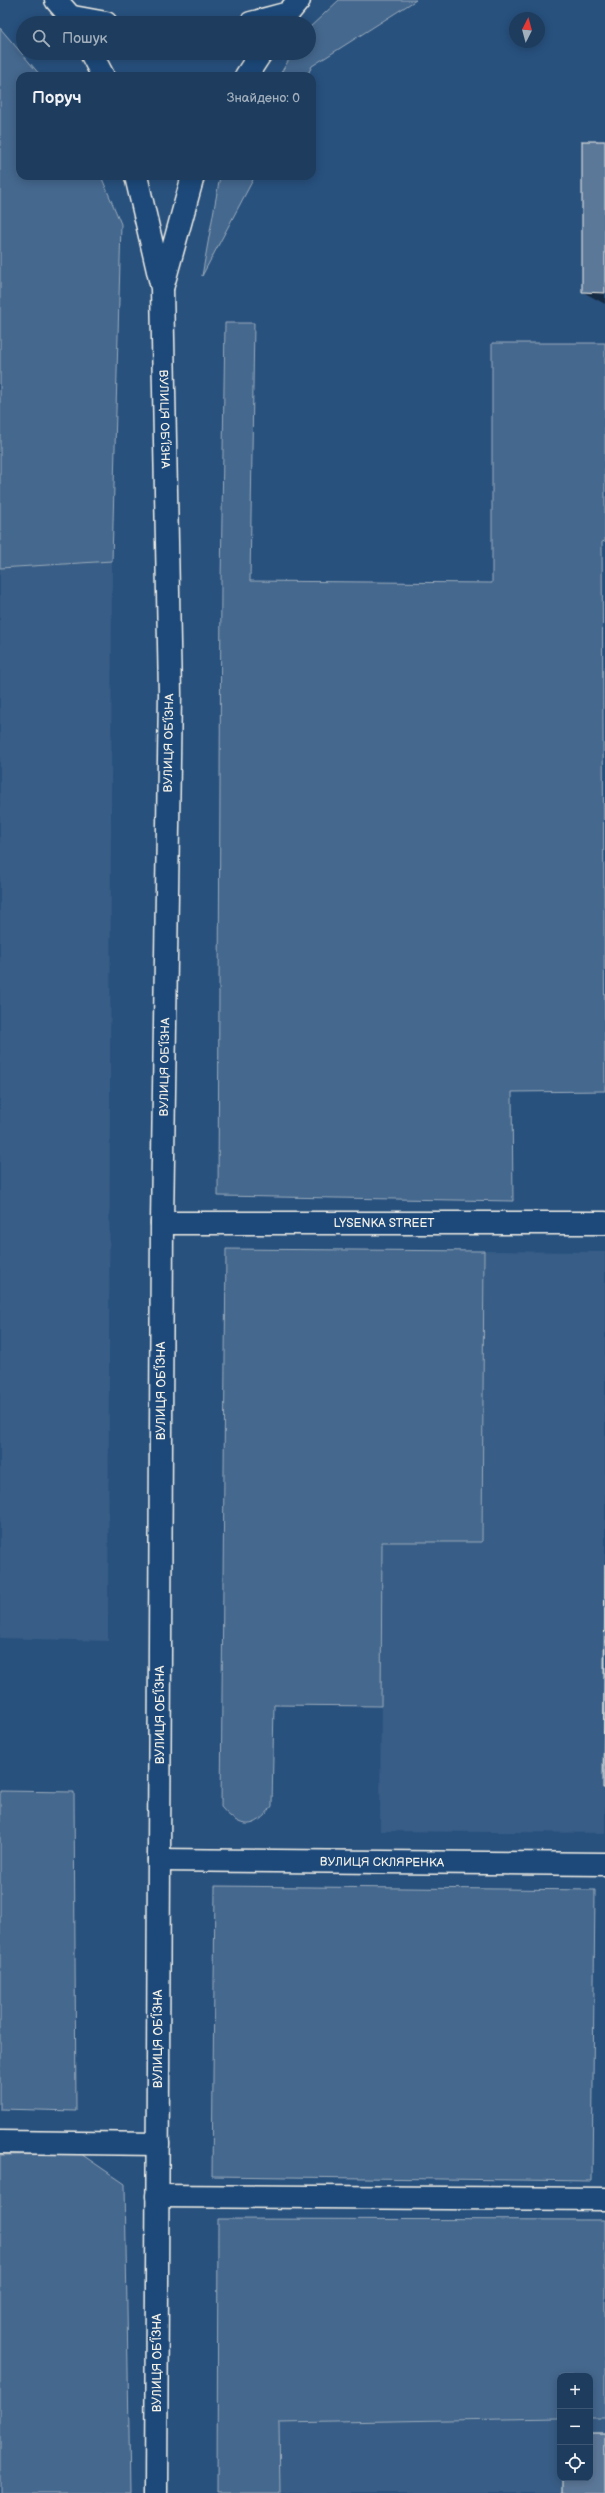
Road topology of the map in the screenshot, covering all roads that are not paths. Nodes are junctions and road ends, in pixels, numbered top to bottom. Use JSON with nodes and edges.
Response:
{"nodes":[{"id":1,"x":56,"y":0,"type":"edge"},
{"id":2,"x":288,"y":12,"type":"edge"},
{"id":3,"x":70,"y":16,"type":"edge"},
{"id":4,"x":275,"y":16,"type":"edge"},
{"id":5,"x":95,"y":60,"type":"edge"},
{"id":6,"x":256,"y":60,"type":"edge"},
{"id":7,"x":101,"y":72,"type":"edge"},
{"id":8,"x":249,"y":72,"type":"edge"},
{"id":9,"x":137,"y":180,"type":"edge"},
{"id":10,"x":192,"y":180,"type":"edge"},
{"id":11,"x":162,"y":288,"type":"junction"},
{"id":12,"x":162,"y":1223,"type":"junction"},
{"id":13,"x":605,"y":1223,"type":"edge"},
{"id":14,"x":159,"y":1860,"type":"junction"},
{"id":15,"x":605,"y":1864,"type":"edge"},
{"id":16,"x":0,"y":2142,"type":"edge"},
{"id":17,"x":158,"y":2144,"type":"junction"},
{"id":18,"x":157,"y":2196,"type":"junction"},
{"id":19,"x":605,"y":2199,"type":"edge"},
{"id":20,"x":156,"y":2493,"type":"edge"}],
"edges":[{"from":1,"to":3,"type":"main road"},
{"from":2,"to":4,"type":"main road"},
{"from":5,"to":7,"type":"main road"},
{"from":6,"to":8,"type":"main road"},
{"from":9,"to":11,"type":"main road"},
{"from":10,"to":11,"type":"main road"},
{"from":11,"to":12,"type":"main road","name":"ВУЛИЦЯ ОБ’ЇЗНА"},
{"from":12,"to":13,"type":"main road","name":"LYSENKA STREET"},
{"from":12,"to":14,"type":"main road","name":"ВУЛИЦЯ ОБ’ЇЗНА"},
{"from":14,"to":15,"type":"main road","name":"ВУЛИЦЯ СКЛЯРЕНКА"},
{"from":14,"to":17,"type":"main road","name":"ВУЛИЦЯ ОБ’ЇЗНА"},
{"from":16,"to":17,"type":"main road"},
{"from":17,"to":18,"type":"main road","name":"ВУЛИЦЯ ОБ’ЇЗНА"},
{"from":18,"to":19,"type":"main road"},
{"from":18,"to":20,"type":"main road","name":"ВУЛИЦЯ ОБ’ЇЗНА"}]}
